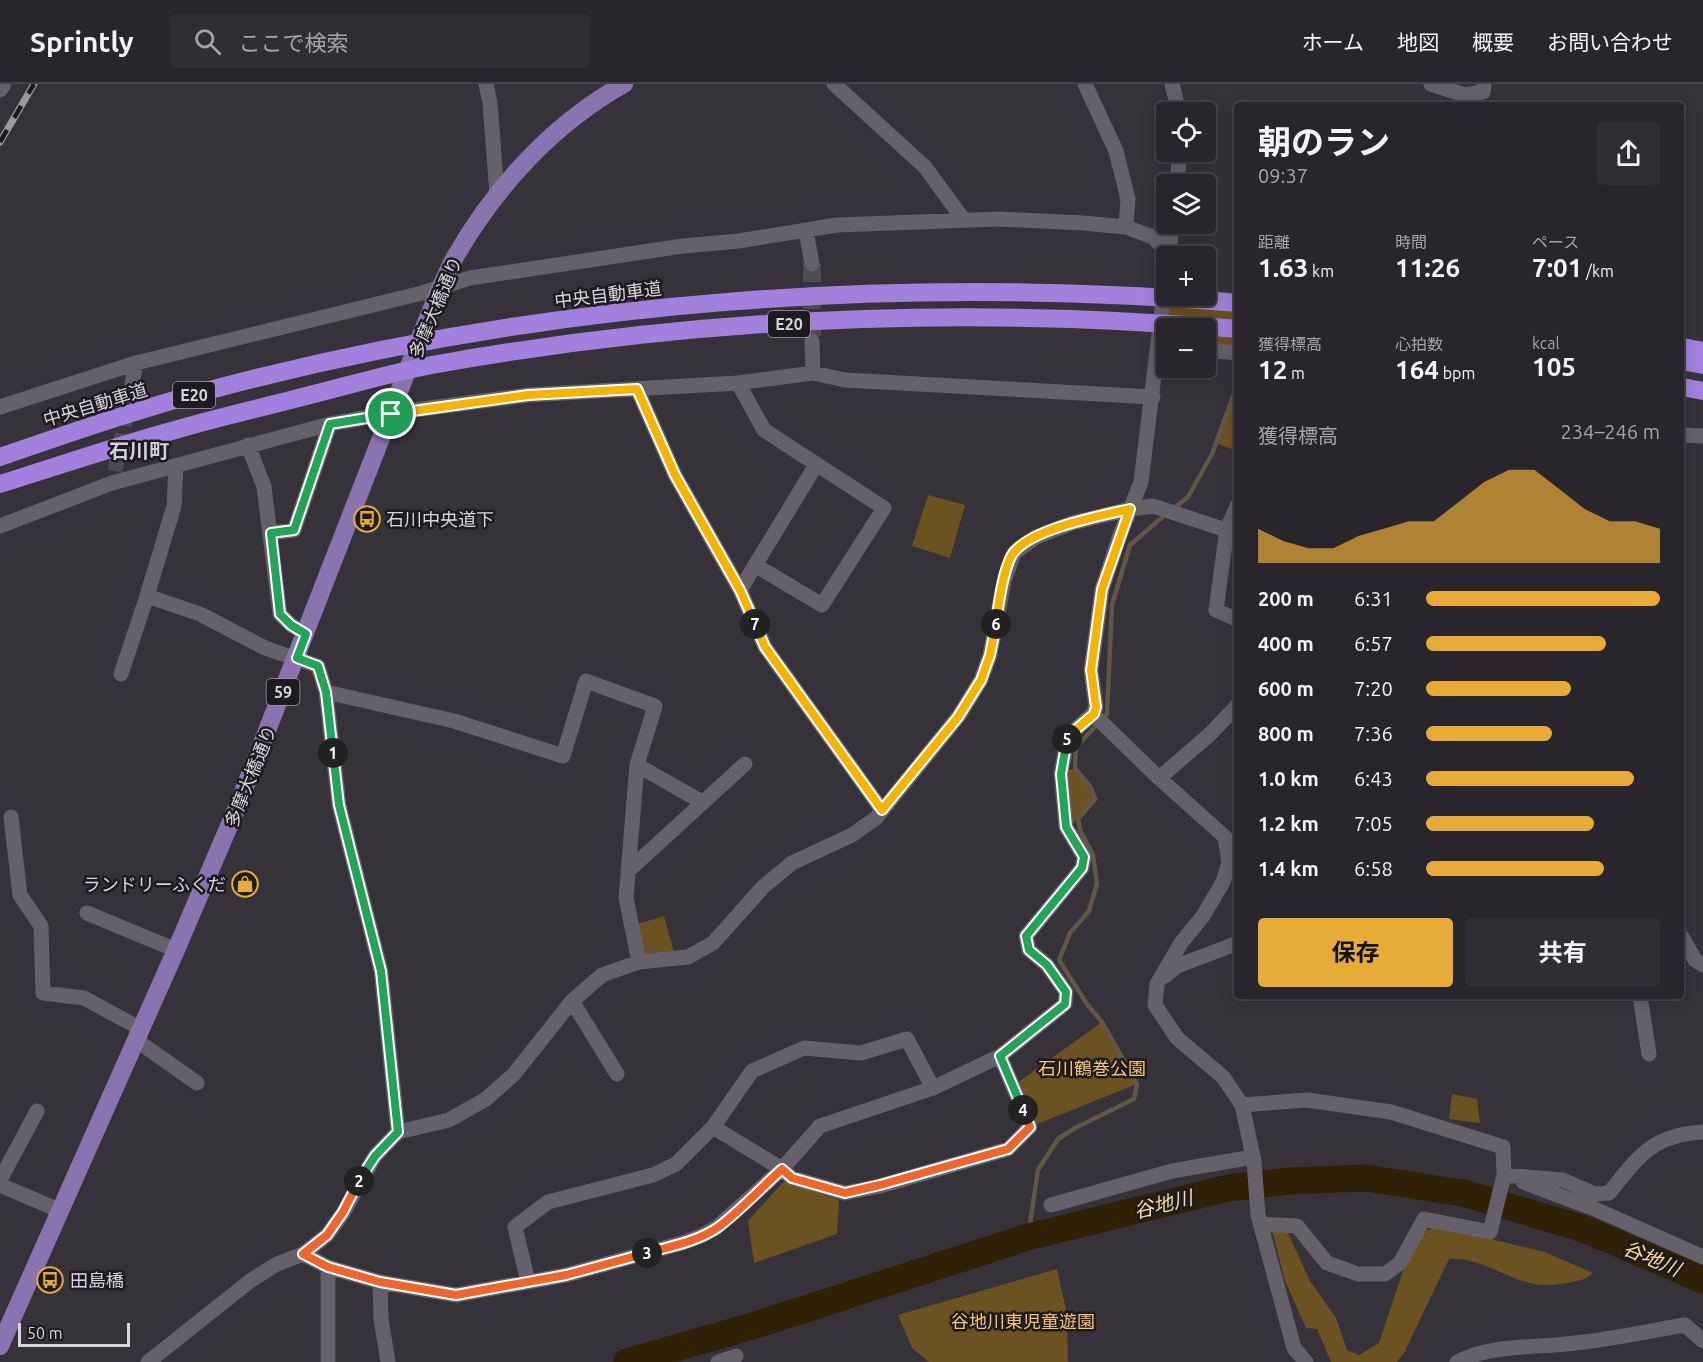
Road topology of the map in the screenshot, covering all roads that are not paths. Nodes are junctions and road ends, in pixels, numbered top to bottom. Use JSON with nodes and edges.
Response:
{"nodes":[{"id":1,"x":4,"y":84,"type":"edge"},
{"id":2,"x":486,"y":84,"type":"edge"},
{"id":3,"x":624,"y":84,"type":"edge"},
{"id":4,"x":834,"y":84,"type":"edge"},
{"id":5,"x":1084,"y":84,"type":"edge"},
{"id":6,"x":1172,"y":84,"type":"edge"},
{"id":7,"x":1431,"y":84,"type":"edge"},
{"id":8,"x":1484,"y":84,"type":"edge"},
{"id":9,"x":0,"y":90,"type":"edge"},
{"id":10,"x":1176,"y":102,"type":"edge"},
{"id":11,"x":496,"y":194,"type":"junction"},
{"id":12,"x":963,"y":219,"type":"junction"},
{"id":13,"x":1126,"y":227,"type":"junction"},
{"id":14,"x":806,"y":231,"type":"junction"},
{"id":15,"x":1159,"y":246,"type":"edge"},
{"id":16,"x":812,"y":264,"type":"tunnel mouth"},
{"id":17,"x":440,"y":288,"type":"junction"},
{"id":18,"x":1234,"y":303,"type":"edge"},
{"id":19,"x":1234,"y":329,"type":"edge"},
{"id":20,"x":812,"y":341,"type":"tunnel mouth"},
{"id":21,"x":1684,"y":347,"type":"edge"},
{"id":22,"x":1216,"y":351,"type":"edge"},
{"id":23,"x":1703,"y":351,"type":"edge"},
{"id":24,"x":1234,"y":353,"type":"edge"},
{"id":25,"x":1684,"y":361,"type":"edge"},
{"id":26,"x":136,"y":363,"type":"junction"},
{"id":27,"x":1703,"y":365,"type":"edge"},
{"id":28,"x":813,"y":373,"type":"junction"},
{"id":29,"x":1156,"y":378,"type":"edge"},
{"id":30,"x":738,"y":383,"type":"junction"},
{"id":31,"x":132,"y":385,"type":"tunnel mouth"},
{"id":32,"x":1684,"y":387,"type":"edge"},
{"id":33,"x":637,"y":389,"type":"junction"},
{"id":34,"x":1703,"y":392,"type":"edge"},
{"id":35,"x":1153,"y":397,"type":"junction"},
{"id":36,"x":0,"y":407,"type":"edge"},
{"id":37,"x":391,"y":414,"type":"junction"},
{"id":38,"x":330,"y":424,"type":"junction"},
{"id":39,"x":1684,"y":435,"type":"edge"},
{"id":40,"x":1703,"y":436,"type":"edge"},
{"id":41,"x":248,"y":445,"type":"junction"},
{"id":42,"x":0,"y":457,"type":"edge"},
{"id":43,"x":816,"y":465,"type":"junction"},
{"id":44,"x":176,"y":466,"type":"junction"},
{"id":45,"x":0,"y":484,"type":"edge"},
{"id":46,"x":1130,"y":509,"type":"junction"},
{"id":47,"x":0,"y":526,"type":"edge"},
{"id":48,"x":1232,"y":532,"type":"edge"},
{"id":49,"x":271,"y":533,"type":"junction"},
{"id":50,"x":755,"y":565,"type":"junction"},
{"id":51,"x":740,"y":590,"type":"junction"},
{"id":52,"x":147,"y":596,"type":"junction"},
{"id":53,"x":1234,"y":618,"type":"edge"},
{"id":54,"x":306,"y":634,"type":"junction"},
{"id":55,"x":297,"y":658,"type":"junction"},
{"id":56,"x":121,"y":674,"type":"dead end"},
{"id":57,"x":326,"y":692,"type":"junction"},
{"id":58,"x":1234,"y":709,"type":"edge"},
{"id":59,"x":1095,"y":716,"type":"junction"},
{"id":60,"x":745,"y":764,"type":"dead end"},
{"id":61,"x":637,"y":765,"type":"junction"},
{"id":62,"x":1159,"y":778,"type":"junction"},
{"id":63,"x":702,"y":802,"type":"junction"},
{"id":64,"x":882,"y":810,"type":"junction"},
{"id":65,"x":11,"y":817,"type":"dead end"},
{"id":66,"x":1233,"y":858,"type":"edge"},
{"id":67,"x":628,"y":871,"type":"junction"},
{"id":68,"x":87,"y":913,"type":"dead end"},
{"id":69,"x":1684,"y":941,"type":"edge"},
{"id":70,"x":1234,"y":945,"type":"edge"},
{"id":71,"x":177,"y":950,"type":"junction"},
{"id":72,"x":639,"y":962,"type":"junction"},
{"id":73,"x":1703,"y":965,"type":"edge"},
{"id":74,"x":1157,"y":984,"type":"junction"},
{"id":75,"x":1640,"y":999,"type":"edge"},
{"id":76,"x":572,"y":1001,"type":"junction"},
{"id":77,"x":138,"y":1035,"type":"junction"},
{"id":78,"x":1649,"y":1053,"type":"dead end"},
{"id":79,"x":1000,"y":1056,"type":"junction"},
{"id":80,"x":617,"y":1074,"type":"dead end"},
{"id":81,"x":197,"y":1083,"type":"dead end"},
{"id":82,"x":933,"y":1088,"type":"junction"},
{"id":83,"x":1242,"y":1105,"type":"junction"},
{"id":84,"x":37,"y":1111,"type":"dead end"},
{"id":85,"x":713,"y":1127,"type":"junction"},
{"id":86,"x":398,"y":1132,"type":"junction"},
{"id":87,"x":1703,"y":1132,"type":"edge"},
{"id":88,"x":1253,"y":1159,"type":"junction"},
{"id":89,"x":782,"y":1169,"type":"junction"},
{"id":90,"x":1503,"y":1179,"type":"junction"},
{"id":91,"x":0,"y":1180,"type":"edge"},
{"id":92,"x":0,"y":1185,"type":"edge"},
{"id":93,"x":1051,"y":1205,"type":"dead end"},
{"id":94,"x":61,"y":1211,"type":"junction"},
{"id":95,"x":1260,"y":1224,"type":"junction"},
{"id":96,"x":303,"y":1254,"type":"junction"},
{"id":97,"x":1703,"y":1257,"type":"edge"},
{"id":98,"x":328,"y":1267,"type":"junction"},
{"id":99,"x":380,"y":1282,"type":"junction"},
{"id":100,"x":528,"y":1282,"type":"junction"},
{"id":101,"x":2,"y":1334,"type":"edge"},
{"id":102,"x":1703,"y":1341,"type":"edge"},
{"id":103,"x":736,"y":1356,"type":"dead end"},
{"id":104,"x":148,"y":1362,"type":"edge"},
{"id":105,"x":328,"y":1362,"type":"edge"},
{"id":106,"x":388,"y":1362,"type":"edge"},
{"id":107,"x":718,"y":1362,"type":"edge"},
{"id":108,"x":1305,"y":1362,"type":"edge"},
{"id":109,"x":1457,"y":1362,"type":"edge"}],
"edges":[{"from":1,"to":9,"type":"street"},
{"from":2,"to":11,"type":"street"},
{"from":3,"to":11,"type":"main road","name":"多摩大橋通り","number":"59"},
{"from":4,"to":12,"type":"street"},
{"from":5,"to":13,"type":"street"},
{"from":6,"to":10,"type":"street"},
{"from":7,"to":8,"type":"street"},
{"from":11,"to":17,"type":"main road","name":"多摩大橋通り","number":"59"},
{"from":12,"to":13,"type":"street"},
{"from":12,"to":14,"type":"street"},
{"from":13,"to":15,"type":"street"},
{"from":14,"to":16,"type":"street"},
{"from":14,"to":17,"type":"street"},
{"from":17,"to":26,"type":"street"},
{"from":17,"to":37,"type":"main road","name":"多摩大橋通り","number":"59"},
{"from":18,"to":42,"type":"highway","name":"中央自動車道","number":"E20"},
{"from":19,"to":45,"type":"highway","number":"E20"},
{"from":20,"to":28,"type":"street"},
{"from":21,"to":23,"type":"highway"},
{"from":22,"to":24,"type":"street"},
{"from":25,"to":27,"type":"highway"},
{"from":26,"to":31,"type":"street"},
{"from":26,"to":36,"type":"street"},
{"from":28,"to":30,"type":"street"},
{"from":28,"to":35,"type":"street"},
{"from":29,"to":35,"type":"street"},
{"from":30,"to":33,"type":"street"},
{"from":30,"to":43,"type":"street"},
{"from":32,"to":34,"type":"highway"},
{"from":33,"to":37,"type":"street"},
{"from":33,"to":51,"type":"street"},
{"from":35,"to":46,"type":"street"},
{"from":37,"to":38,"type":"street"},
{"from":37,"to":54,"type":"main road","name":"多摩大橋通り","number":"59"},
{"from":38,"to":41,"type":"street"},
{"from":38,"to":49,"type":"street"},
{"from":39,"to":40,"type":"street"},
{"from":41,"to":44,"type":"street"},
{"from":41,"to":49,"type":"street"},
{"from":43,"to":50,"type":"street"},
{"from":43,"to":50,"type":"street"},
{"from":44,"to":47,"type":"street"},
{"from":44,"to":52,"type":"street"},
{"from":46,"to":48,"type":"street"},
{"from":46,"to":59,"type":"street"},
{"from":46,"to":64,"type":"street"},
{"from":48,"to":53,"type":"street"},
{"from":49,"to":54,"type":"street"},
{"from":50,"to":51,"type":"street"},
{"from":51,"to":64,"type":"street"},
{"from":52,"to":55,"type":"street"},
{"from":52,"to":56,"type":"street"},
{"from":54,"to":55,"type":"main road","name":"多摩大橋通り","number":"59"},
{"from":55,"to":57,"type":"street"},
{"from":55,"to":71,"type":"main road","name":"多摩大橋通り","number":"59"},
{"from":57,"to":61,"type":"street"},
{"from":57,"to":86,"type":"street"},
{"from":58,"to":62,"type":"street"},
{"from":59,"to":62,"type":"street"},
{"from":59,"to":79,"type":"street"},
{"from":60,"to":63,"type":"street"},
{"from":61,"to":63,"type":"street"},
{"from":61,"to":67,"type":"street"},
{"from":62,"to":66,"type":"street"},
{"from":63,"to":67,"type":"street"},
{"from":64,"to":72,"type":"street"},
{"from":65,"to":77,"type":"street"},
{"from":66,"to":74,"type":"street"},
{"from":67,"to":72,"type":"street"},
{"from":68,"to":71,"type":"street"},
{"from":69,"to":73,"type":"street"},
{"from":70,"to":74,"type":"street"},
{"from":71,"to":77,"type":"main road","name":"多摩大橋通り","number":"59"},
{"from":72,"to":76,"type":"street"},
{"from":74,"to":83,"type":"street"},
{"from":75,"to":78,"type":"street"},
{"from":76,"to":80,"type":"street"},
{"from":76,"to":86,"type":"street"},
{"from":77,"to":81,"type":"street"},
{"from":77,"to":94,"type":"main road","name":"多摩大橋通り","number":"59"},
{"from":79,"to":82,"type":"street"},
{"from":79,"to":89,"type":"street"},
{"from":82,"to":85,"type":"street"},
{"from":82,"to":89,"type":"street"},
{"from":83,"to":88,"type":"street"},
{"from":83,"to":90,"type":"street"},
{"from":84,"to":91,"type":"street"},
{"from":85,"to":89,"type":"street"},
{"from":85,"to":100,"type":"street"},
{"from":86,"to":96,"type":"street"},
{"from":87,"to":90,"type":"street"},
{"from":88,"to":93,"type":"street"},
{"from":88,"to":95,"type":"street"},
{"from":89,"to":100,"type":"street"},
{"from":90,"to":95,"type":"street"},
{"from":90,"to":97,"type":"street"},
{"from":92,"to":94,"type":"street"},
{"from":94,"to":101,"type":"main road","name":"多摩大橋通り","number":"59"},
{"from":95,"to":108,"type":"street"},
{"from":96,"to":98,"type":"street"},
{"from":96,"to":104,"type":"street"},
{"from":98,"to":99,"type":"street"},
{"from":98,"to":105,"type":"street"},
{"from":99,"to":100,"type":"street"},
{"from":99,"to":106,"type":"street"},
{"from":102,"to":109,"type":"street"},
{"from":103,"to":107,"type":"street"}]}
